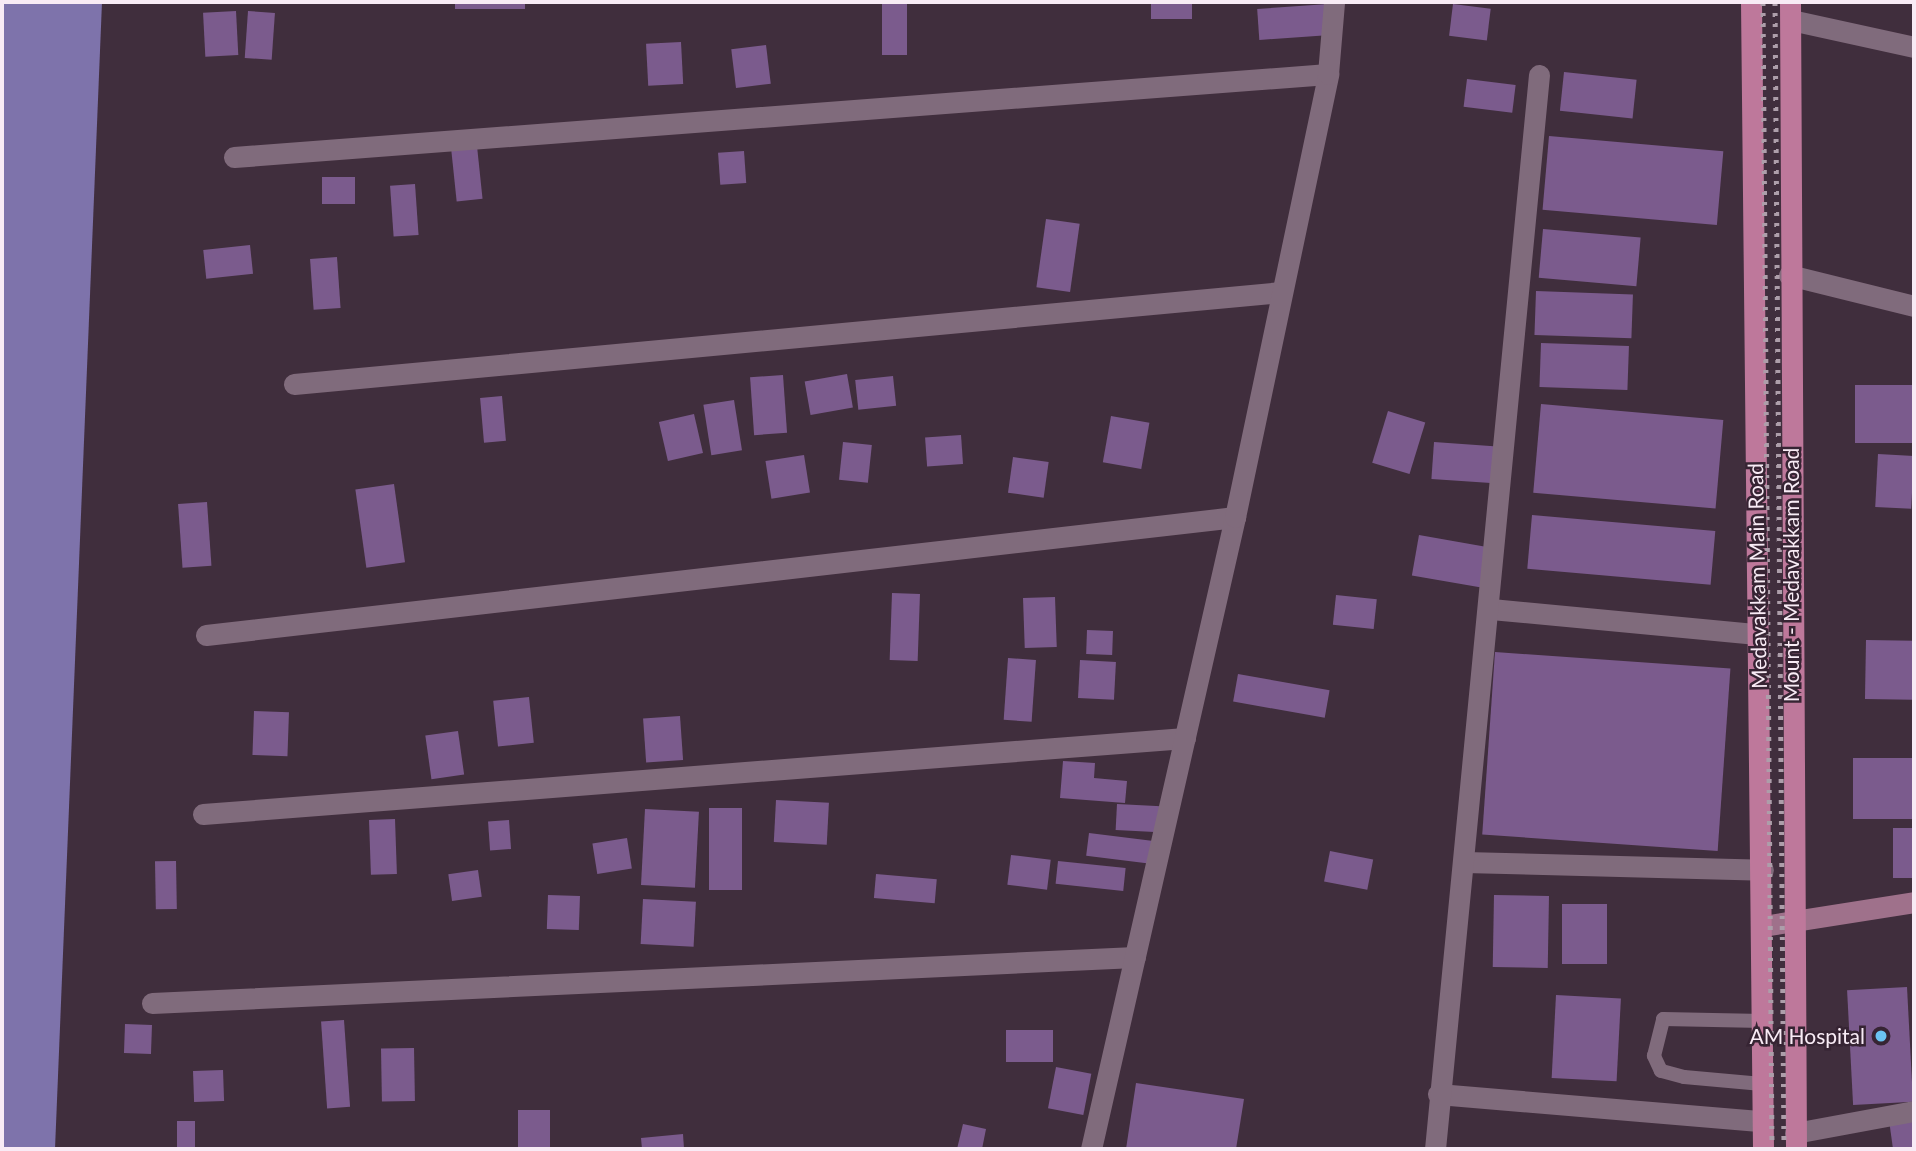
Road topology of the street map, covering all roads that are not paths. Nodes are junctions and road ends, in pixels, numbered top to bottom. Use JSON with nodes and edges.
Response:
{"nodes":[{"id":1,"x":1334,"y":2,"type":"edge"},
{"id":2,"x":1751,"y":2,"type":"edge"},
{"id":3,"x":1791,"y":11,"type":"edge"},
{"id":4,"x":1914,"y":47,"type":"edge"},
{"id":5,"x":1328,"y":74,"type":"junction"},
{"id":6,"x":1539,"y":75,"type":"dead end"},
{"id":7,"x":234,"y":157,"type":"dead end"},
{"id":8,"x":1789,"y":275,"type":"junction"},
{"id":9,"x":1282,"y":292,"type":"junction"},
{"id":10,"x":1914,"y":306,"type":"edge"},
{"id":11,"x":294,"y":384,"type":"dead end"},
{"id":12,"x":1235,"y":517,"type":"junction"},
{"id":13,"x":1491,"y":609,"type":"junction"},
{"id":14,"x":1756,"y":634,"type":"junction"},
{"id":15,"x":206,"y":635,"type":"dead end"},
{"id":16,"x":1185,"y":738,"type":"junction"},
{"id":17,"x":203,"y":814,"type":"dead end"},
{"id":18,"x":1464,"y":862,"type":"junction"},
{"id":19,"x":1763,"y":870,"type":"junction"},
{"id":20,"x":1914,"y":902,"type":"edge"},
{"id":21,"x":1794,"y":921,"type":"junction"},
{"id":22,"x":1763,"y":926,"type":"junction"},
{"id":23,"x":1135,"y":957,"type":"junction"},
{"id":24,"x":152,"y":1003,"type":"dead end"},
{"id":25,"x":1763,"y":1021,"type":"junction"},
{"id":26,"x":1762,"y":1084,"type":"junction"},
{"id":27,"x":1438,"y":1094,"type":"junction"},
{"id":28,"x":1914,"y":1111,"type":"edge"},
{"id":29,"x":1762,"y":1121,"type":"junction"},
{"id":30,"x":1795,"y":1141,"type":"edge"},
{"id":31,"x":1091,"y":1149,"type":"edge"},
{"id":32,"x":1435,"y":1149,"type":"edge"},
{"id":33,"x":1763,"y":1149,"type":"edge"}],
"edges":[{"from":1,"to":5,"type":"street"},
{"from":2,"to":14,"type":"main road","name":"Medavakkam Main Road"},
{"from":3,"to":4,"type":"street"},
{"from":3,"to":8,"type":"main road","name":"Mount - Medavakkam Road"},
{"from":5,"to":7,"type":"street"},
{"from":5,"to":9,"type":"street"},
{"from":6,"to":13,"type":"street"},
{"from":8,"to":10,"type":"street"},
{"from":8,"to":21,"type":"main road","name":"Mount - Medavakkam Road"},
{"from":9,"to":11,"type":"street"},
{"from":9,"to":12,"type":"street"},
{"from":12,"to":15,"type":"street"},
{"from":12,"to":16,"type":"street"},
{"from":13,"to":14,"type":"street"},
{"from":13,"to":18,"type":"street"},
{"from":14,"to":19,"type":"main road","name":"Medavakkam Main Road"},
{"from":16,"to":17,"type":"street"},
{"from":16,"to":23,"type":"street"},
{"from":18,"to":19,"type":"street"},
{"from":18,"to":27,"type":"street"},
{"from":19,"to":22,"type":"main road","name":"Medavakkam Main Road"},
{"from":20,"to":21,"type":"street"},
{"from":21,"to":22,"type":"street"},
{"from":21,"to":30,"type":"main road","name":"Mount - Medavakkam Road"},
{"from":22,"to":25,"type":"main road","name":"Medavakkam Main Road"},
{"from":23,"to":24,"type":"street"},
{"from":23,"to":31,"type":"street"},
{"from":25,"to":26,"type":"main road","name":"Medavakkam Main Road"},
{"from":25,"to":26,"type":"lane"},
{"from":26,"to":29,"type":"main road","name":"Medavakkam Main Road"},
{"from":27,"to":29,"type":"street"},
{"from":27,"to":32,"type":"street"},
{"from":28,"to":30,"type":"street"},
{"from":29,"to":33,"type":"main road","name":"Medavakkam Main Road"}]}
